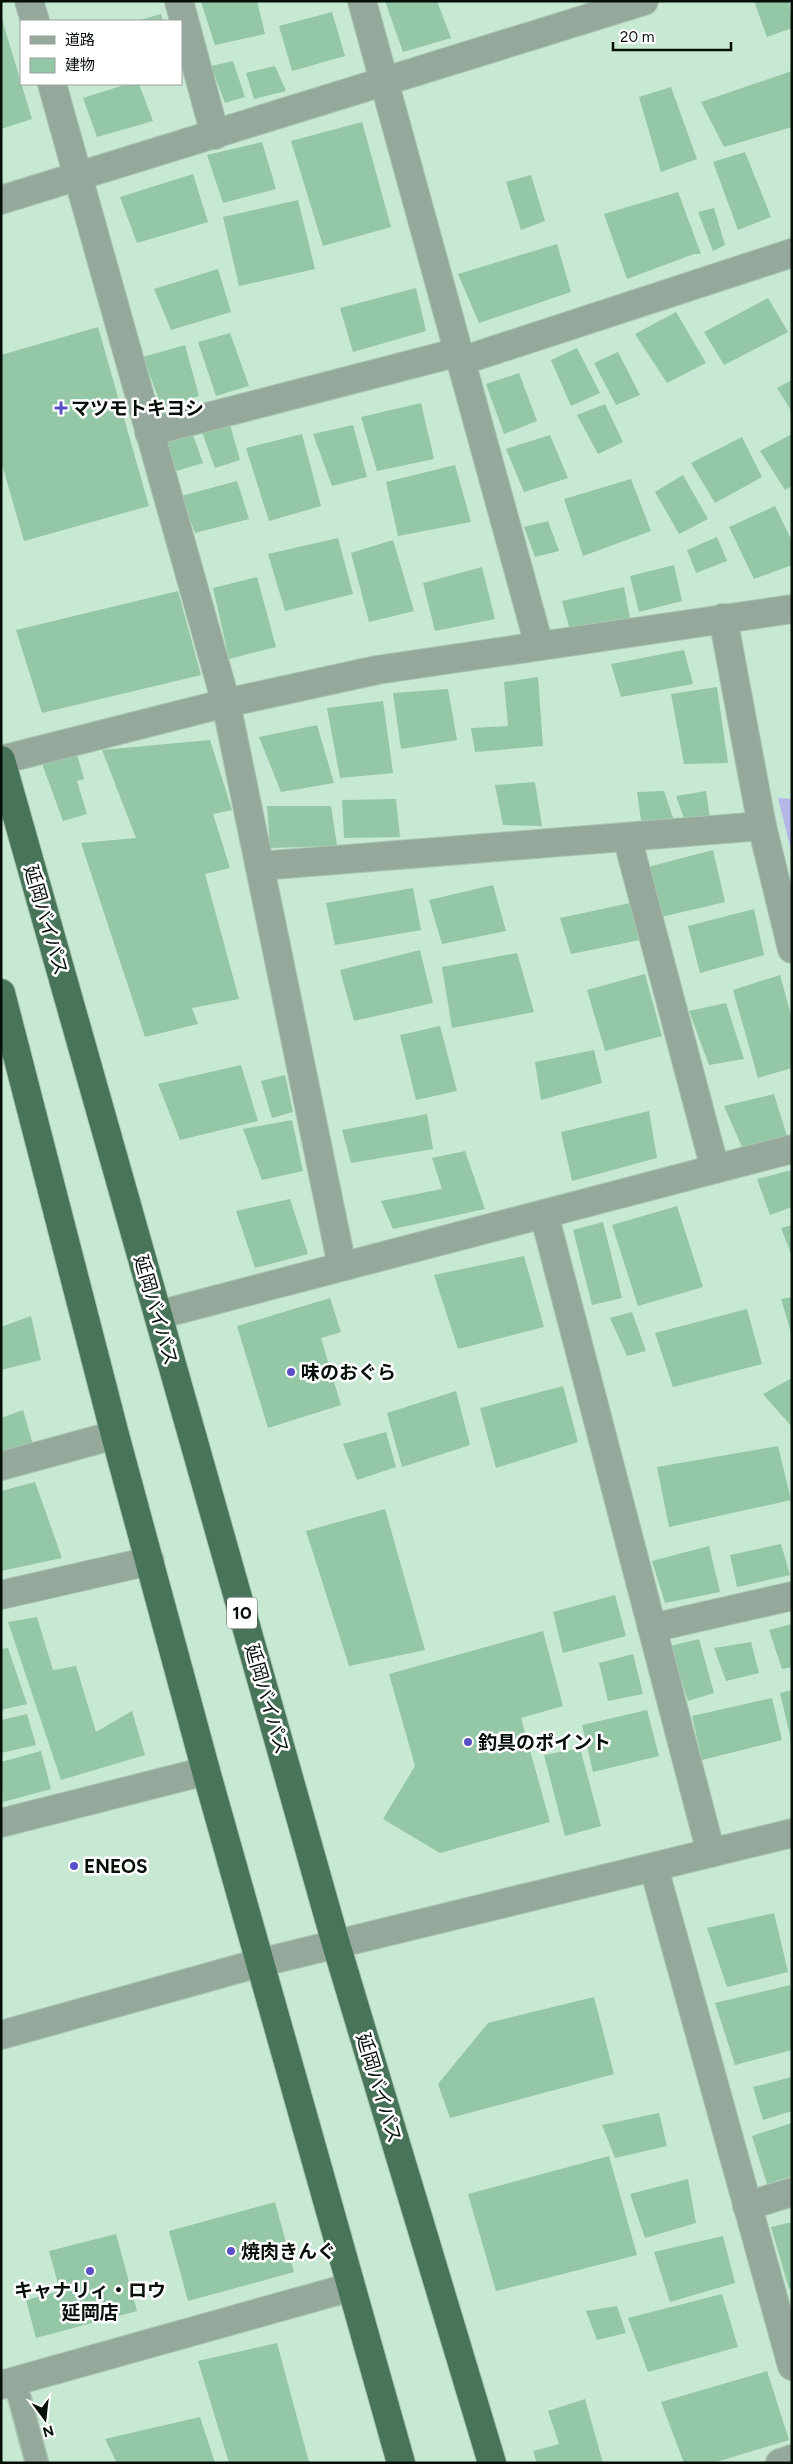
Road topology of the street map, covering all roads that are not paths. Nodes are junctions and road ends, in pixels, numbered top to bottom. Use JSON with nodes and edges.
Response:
{"nodes":[{"id":1,"x":30,"y":1,"type":"edge"},
{"id":2,"x":179,"y":1,"type":"edge"},
{"id":3,"x":362,"y":1,"type":"edge"},
{"id":4,"x":644,"y":1,"type":"edge"},
{"id":5,"x":35,"y":20,"type":"edge"},
{"id":6,"x":385,"y":83,"type":"junction"},
{"id":7,"x":52,"y":85,"type":"edge"},
{"id":8,"x":215,"y":135,"type":"junction"},
{"id":9,"x":77,"y":177,"type":"junction"},
{"id":10,"x":1,"y":200,"type":"edge"},
{"id":11,"x":792,"y":253,"type":"edge"},
{"id":12,"x":460,"y":357,"type":"junction"},
{"id":13,"x":149,"y":432,"type":"junction"},
{"id":14,"x":792,"y":609,"type":"edge"},
{"id":15,"x":722,"y":618,"type":"junction"},
{"id":16,"x":539,"y":644,"type":"junction"},
{"id":17,"x":226,"y":703,"type":"junction"},
{"id":18,"x":1,"y":760,"type":"edge"},
{"id":19,"x":762,"y":826,"type":"junction"},
{"id":20,"x":627,"y":837,"type":"junction"},
{"id":21,"x":260,"y":866,"type":"junction"},
{"id":22,"x":792,"y":949,"type":"edge"},
{"id":23,"x":1,"y":993,"type":"edge"},
{"id":24,"x":792,"y":1149,"type":"edge"},
{"id":25,"x":715,"y":1169,"type":"junction"},
{"id":26,"x":544,"y":1214,"type":"junction"},
{"id":27,"x":342,"y":1266,"type":"junction"},
{"id":28,"x":158,"y":1314,"type":"junction"},
{"id":29,"x":115,"y":1435,"type":"junction"},
{"id":30,"x":1,"y":1466,"type":"edge"},
{"id":31,"x":150,"y":1562,"type":"junction"},
{"id":32,"x":1,"y":1595,"type":"edge"},
{"id":33,"x":792,"y":1596,"type":"edge"},
{"id":34,"x":652,"y":1628,"type":"junction"},
{"id":35,"x":206,"y":1771,"type":"junction"},
{"id":36,"x":1,"y":1824,"type":"edge"},
{"id":37,"x":792,"y":1833,"type":"edge"},
{"id":38,"x":711,"y":1853,"type":"junction"},
{"id":39,"x":654,"y":1868,"type":"junction"},
{"id":40,"x":336,"y":1944,"type":"junction"},
{"id":41,"x":259,"y":1963,"type":"junction"},
{"id":42,"x":1,"y":2036,"type":"edge"},
{"id":43,"x":792,"y":2192,"type":"edge"},
{"id":44,"x":747,"y":2206,"type":"junction"},
{"id":45,"x":352,"y":2287,"type":"junction"},
{"id":46,"x":792,"y":2366,"type":"edge"},
{"id":47,"x":8,"y":2383,"type":"edge"},
{"id":48,"x":792,"y":2459,"type":"edge"},
{"id":49,"x":37,"y":2463,"type":"edge"},
{"id":50,"x":401,"y":2463,"type":"edge"},
{"id":51,"x":492,"y":2463,"type":"edge"},
{"id":52,"x":780,"y":2463,"type":"edge"}],
"edges":[{"from":1,"to":5,"type":"street"},
{"from":2,"to":8,"type":"street"},
{"from":3,"to":6,"type":"street"},
{"from":4,"to":6,"type":"street"},
{"from":6,"to":8,"type":"street"},
{"from":6,"to":12,"type":"street"},
{"from":7,"to":9,"type":"street"},
{"from":8,"to":9,"type":"street"},
{"from":9,"to":10,"type":"street"},
{"from":9,"to":13,"type":"street"},
{"from":11,"to":12,"type":"street"},
{"from":12,"to":13,"type":"street"},
{"from":12,"to":16,"type":"street"},
{"from":13,"to":17,"type":"street"},
{"from":14,"to":15,"type":"street"},
{"from":15,"to":16,"type":"street"},
{"from":15,"to":19,"type":"street"},
{"from":16,"to":17,"type":"street"},
{"from":17,"to":18,"type":"street"},
{"from":17,"to":21,"type":"street"},
{"from":18,"to":28,"type":"highway","name":"延岡バイパス","number":"10"},
{"from":19,"to":20,"type":"street"},
{"from":19,"to":22,"type":"street"},
{"from":20,"to":21,"type":"street"},
{"from":20,"to":25,"type":"street"},
{"from":21,"to":27,"type":"street"},
{"from":23,"to":29,"type":"highway"},
{"from":24,"to":25,"type":"street"},
{"from":25,"to":26,"type":"street"},
{"from":26,"to":27,"type":"street"},
{"from":26,"to":34,"type":"street"},
{"from":27,"to":28,"type":"street"},
{"from":28,"to":40,"type":"highway","name":"延岡バイパス","number":"10"},
{"from":29,"to":30,"type":"street"},
{"from":29,"to":31,"type":"highway"},
{"from":31,"to":32,"type":"street"},
{"from":31,"to":35,"type":"highway"},
{"from":33,"to":34,"type":"street"},
{"from":34,"to":38,"type":"street"},
{"from":35,"to":36,"type":"street"},
{"from":35,"to":41,"type":"highway"},
{"from":37,"to":38,"type":"street"},
{"from":38,"to":39,"type":"street"},
{"from":39,"to":40,"type":"street"},
{"from":39,"to":44,"type":"street"},
{"from":40,"to":41,"type":"street"},
{"from":40,"to":51,"type":"highway","name":"延岡バイパス","number":"10"},
{"from":41,"to":42,"type":"street"},
{"from":41,"to":45,"type":"highway"},
{"from":43,"to":44,"type":"street"},
{"from":44,"to":46,"type":"street"},
{"from":45,"to":47,"type":"street"},
{"from":45,"to":50,"type":"highway"},
{"from":47,"to":49,"type":"lane"},
{"from":48,"to":52,"type":"street"}]}
